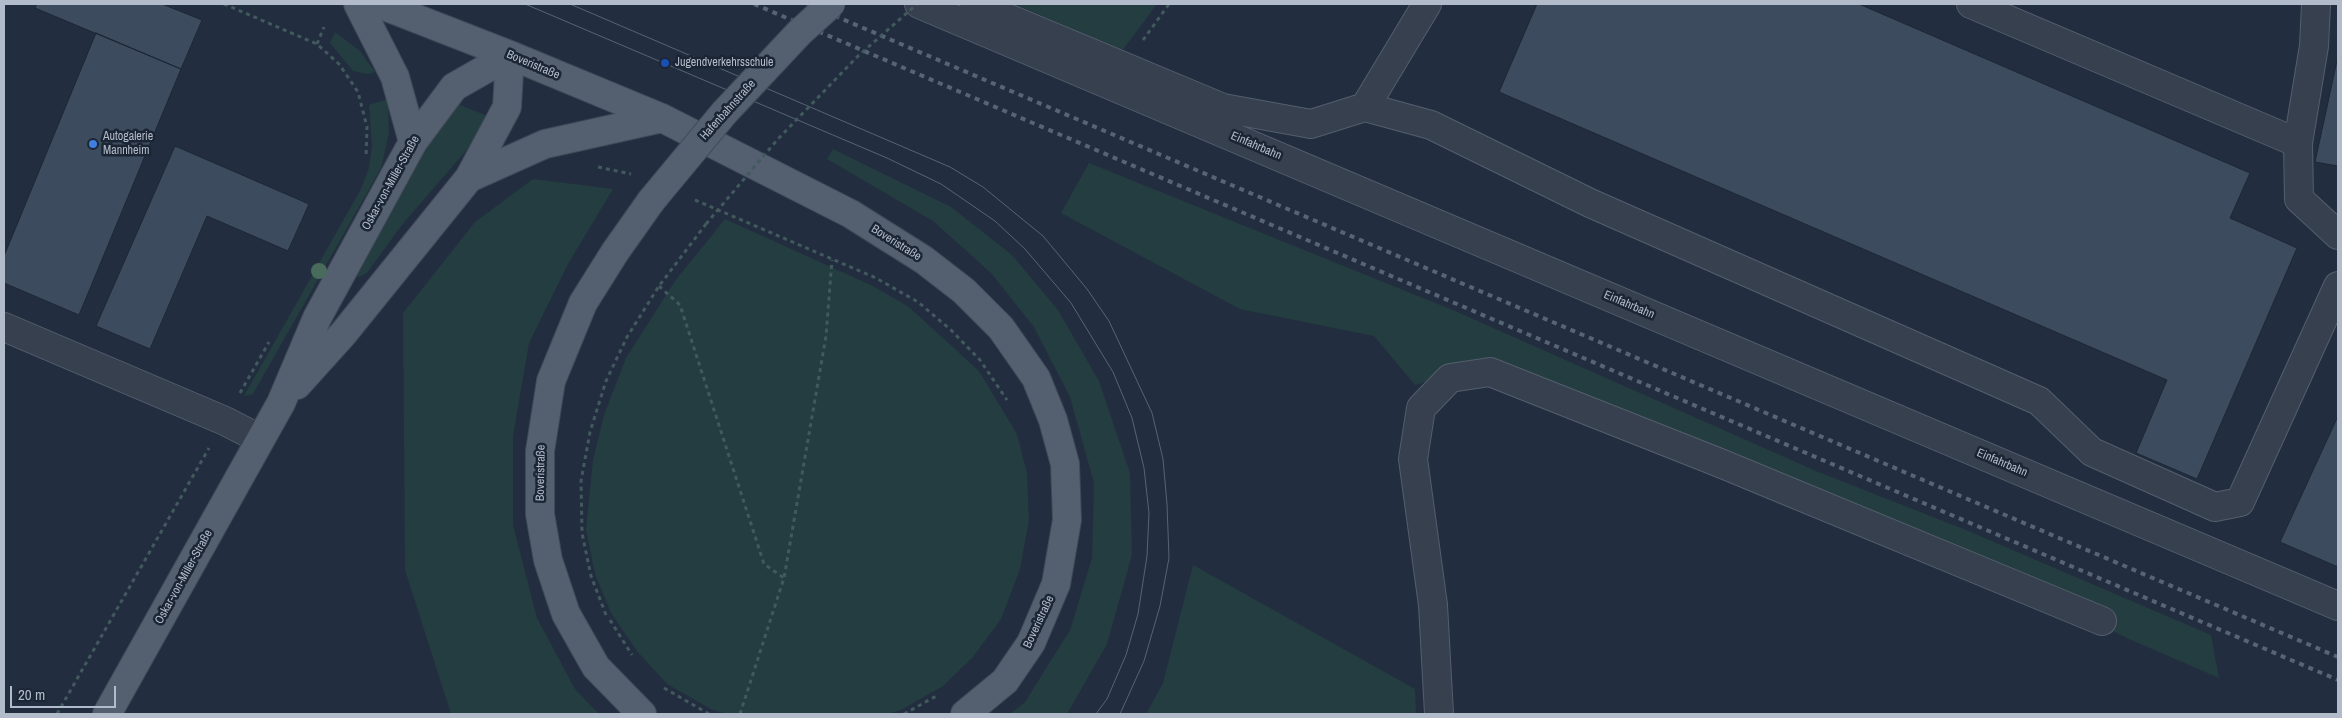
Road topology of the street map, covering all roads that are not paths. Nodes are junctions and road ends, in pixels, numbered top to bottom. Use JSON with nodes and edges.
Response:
{"nodes":[{"id":1,"x":358,"y":4,"type":"edge"},
{"id":2,"x":379,"y":4,"type":"edge"},
{"id":3,"x":831,"y":4,"type":"edge"},
{"id":4,"x":918,"y":4,"type":"edge"},
{"id":5,"x":974,"y":4,"type":"edge"},
{"id":6,"x":1427,"y":4,"type":"edge"},
{"id":7,"x":1970,"y":4,"type":"edge"},
{"id":8,"x":2316,"y":4,"type":"edge"},
{"id":9,"x":510,"y":55,"type":"junction"},
{"id":10,"x":1365,"y":107,"type":"junction"},
{"id":11,"x":662,"y":118,"type":"junction"},
{"id":12,"x":413,"y":142,"type":"junction"},
{"id":13,"x":2298,"y":143,"type":"junction"},
{"id":14,"x":469,"y":178,"type":"junction"},
{"id":15,"x":651,"y":201,"type":"joint"},
{"id":16,"x":2338,"y":235,"type":"edge"},
{"id":17,"x":2338,"y":286,"type":"edge"},
{"id":18,"x":4,"y":327,"type":"edge"},
{"id":19,"x":281,"y":403,"type":"junction"},
{"id":20,"x":260,"y":439,"type":"junction"},
{"id":21,"x":2338,"y":606,"type":"edge"},
{"id":22,"x":2102,"y":621,"type":"dead end"},
{"id":23,"x":107,"y":714,"type":"edge"},
{"id":24,"x":642,"y":714,"type":"edge"},
{"id":25,"x":965,"y":714,"type":"edge"},
{"id":26,"x":1440,"y":714,"type":"edge"}],
"edges":[{"from":1,"to":12,"type":"main road"},
{"from":2,"to":9,"type":"main road","name":"Boveristraße"},
{"from":3,"to":15,"type":"main road","name":"Hafenbahnstraße","bridge":true},
{"from":4,"to":21,"type":"street","name":"Einfahrbahn"},
{"from":5,"to":10,"type":"street"},
{"from":6,"to":10,"type":"street"},
{"from":7,"to":13,"type":"street"},
{"from":8,"to":13,"type":"street"},
{"from":9,"to":11,"type":"main road","name":"Boveristraße"},
{"from":9,"to":12,"type":"main road","name":"Oskar-von-Miller-Straße"},
{"from":9,"to":14,"type":"main road","name":"Oskar-von-Miller-Straße"},
{"from":10,"to":17,"type":"street"},
{"from":11,"to":14,"type":"main road"},
{"from":11,"to":25,"type":"main road","name":"Boveristraße"},
{"from":12,"to":19,"type":"main road","name":"Oskar-von-Miller-Straße"},
{"from":13,"to":16,"type":"street"},
{"from":14,"to":19,"type":"main road","name":"Oskar-von-Miller-Straße"},
{"from":15,"to":24,"type":"main road","name":"Boveristraße"},
{"from":18,"to":20,"type":"street"},
{"from":19,"to":20,"type":"main road","name":"Oskar-von-Miller-Straße"},
{"from":20,"to":23,"type":"main road","name":"Oskar-von-Miller-Straße"},
{"from":22,"to":26,"type":"street"}]}
